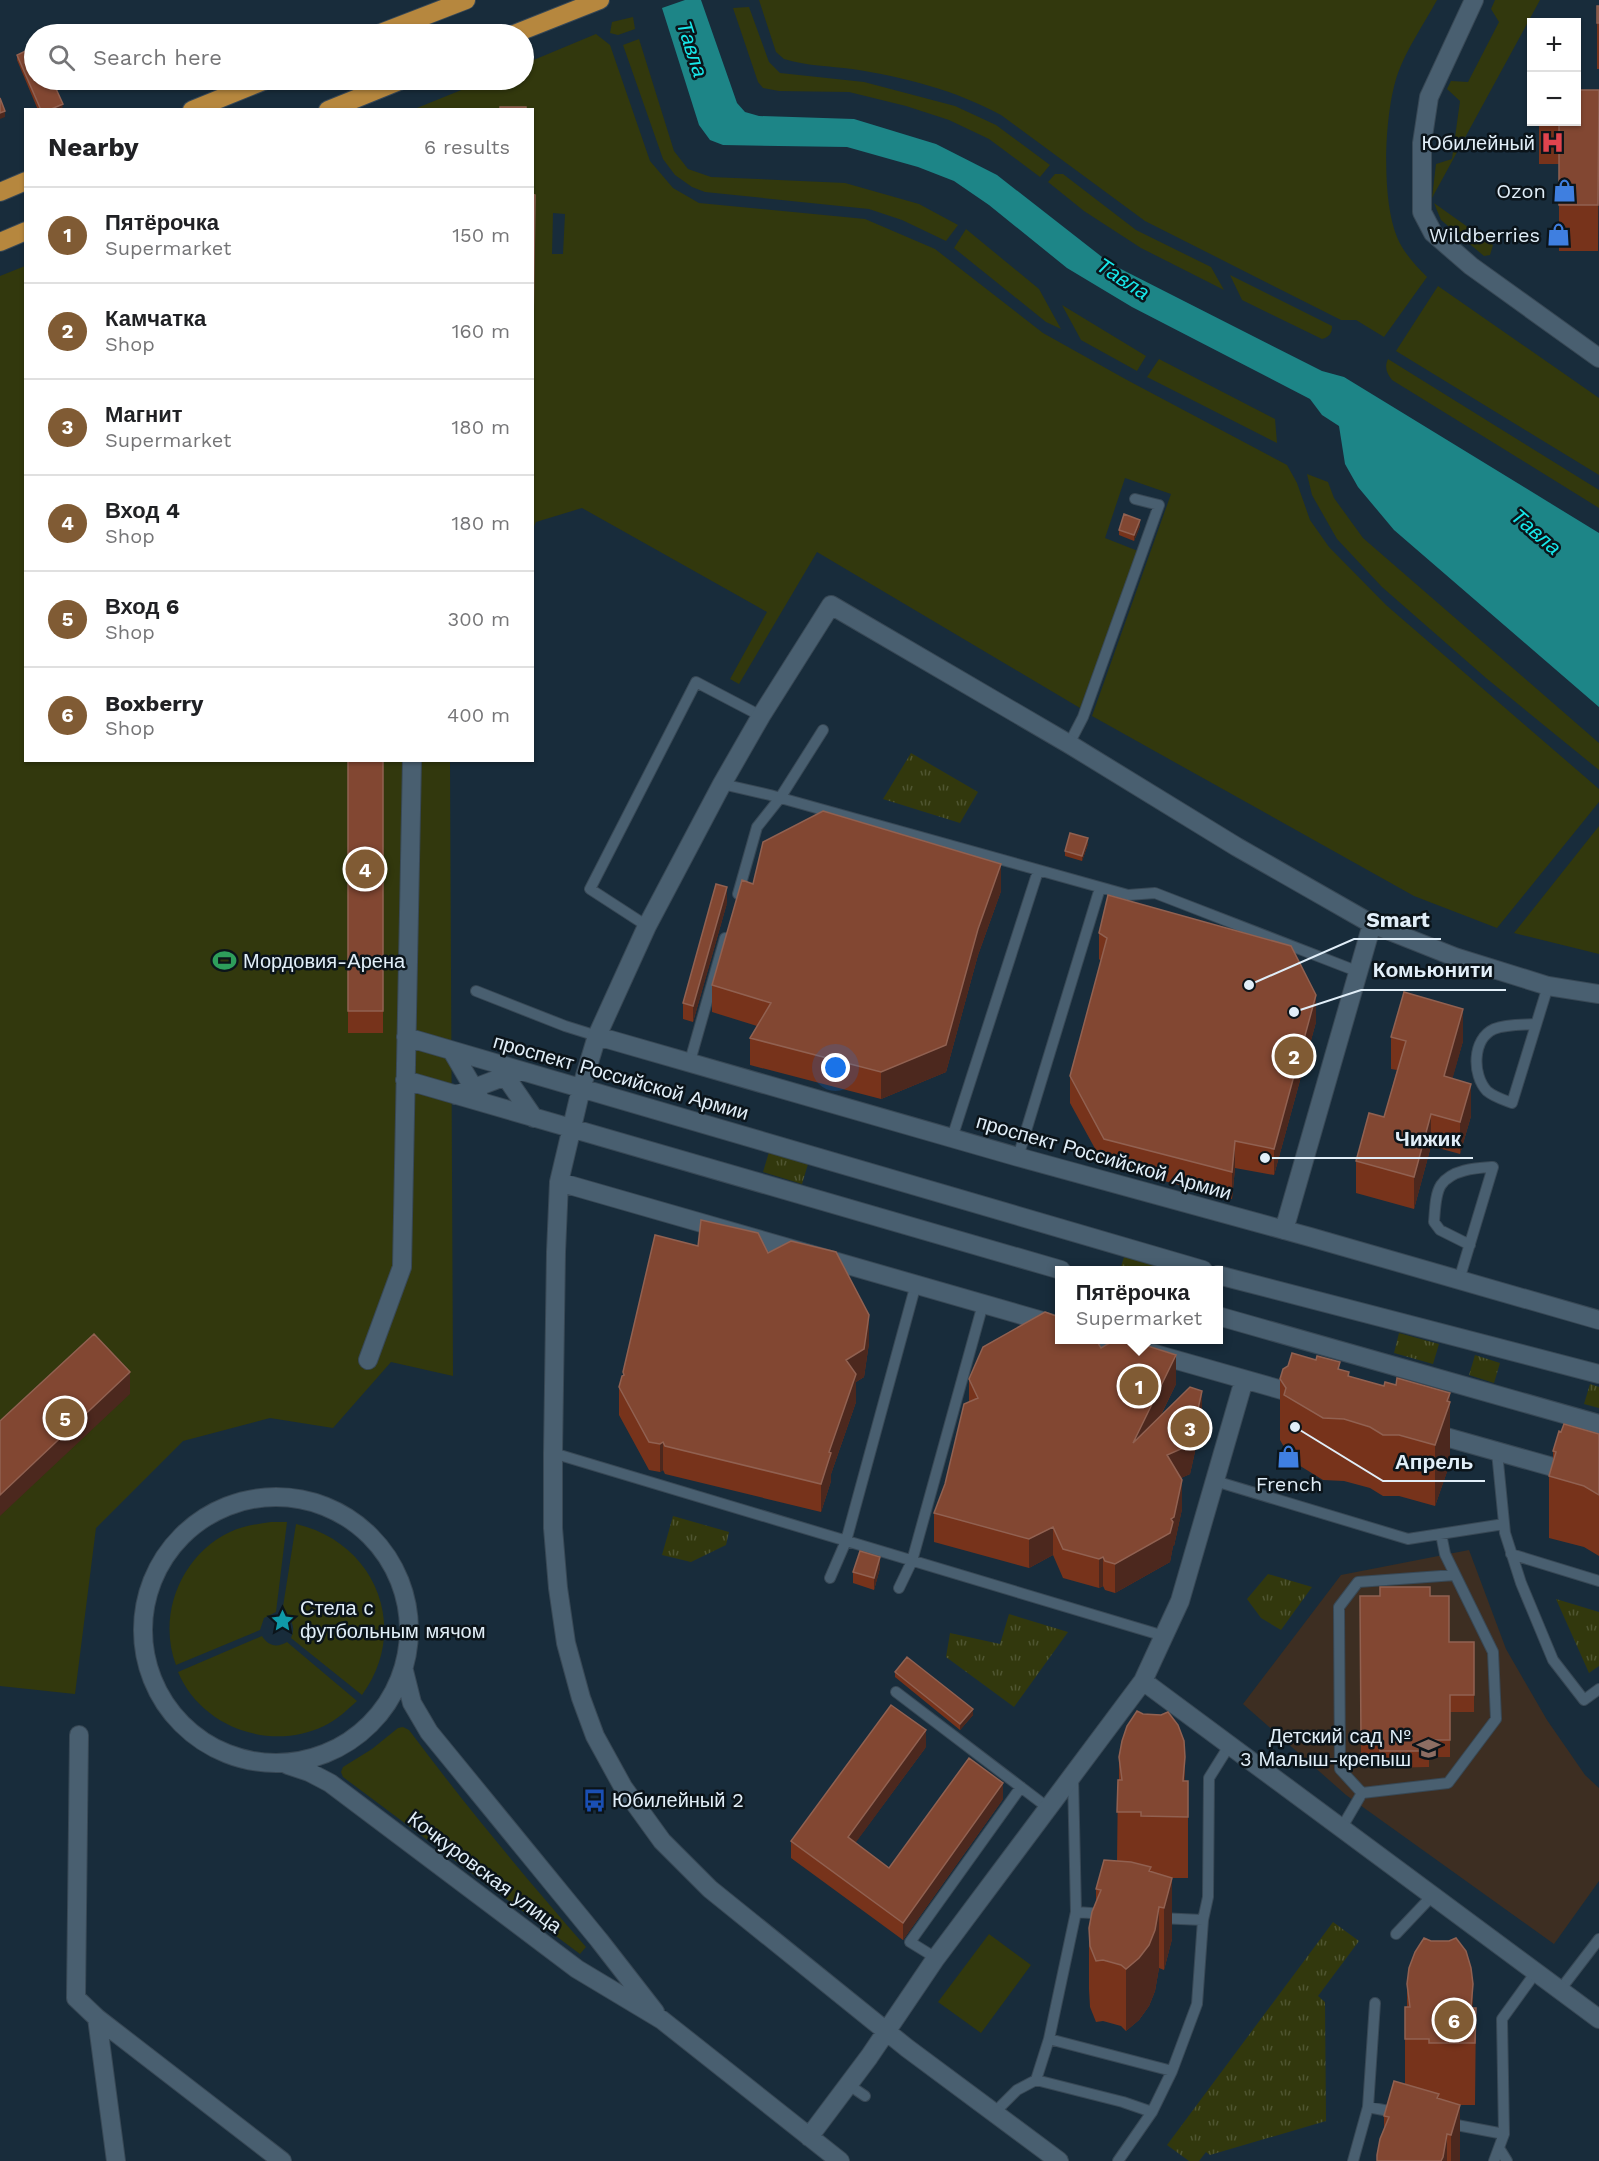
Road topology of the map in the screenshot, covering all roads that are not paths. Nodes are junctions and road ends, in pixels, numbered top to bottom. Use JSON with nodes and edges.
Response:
{"nodes":[{"id":1,"x":466,"y":0,"type":"edge"},
{"id":2,"x":1474,"y":0,"type":"edge"},
{"id":3,"x":597,"y":1,"type":"edge"},
{"id":4,"x":404,"y":24,"type":"edge"},
{"id":5,"x":534,"y":26,"type":"edge"},
{"id":6,"x":241,"y":90,"type":"edge"},
{"id":7,"x":377,"y":90,"type":"edge"},
{"id":8,"x":197,"y":108,"type":"edge"},
{"id":9,"x":333,"y":108,"type":"edge"},
{"id":10,"x":24,"y":182,"type":"edge"},
{"id":11,"x":0,"y":192,"type":"edge"},
{"id":12,"x":24,"y":232,"type":"edge"},
{"id":13,"x":0,"y":242,"type":"edge"},
{"id":14,"x":1598,"y":354,"type":"edge"},
{"id":15,"x":1135,"y":499,"type":"dead end"},
{"id":16,"x":761,"y":716,"type":"junction"},
{"id":17,"x":823,"y":730,"type":"dead end"},
{"id":18,"x":1069,"y":744,"type":"junction"},
{"id":19,"x":412,"y":762,"type":"edge"},
{"id":20,"x":722,"y":784,"type":"junction"},
{"id":21,"x":780,"y":798,"type":"junction"},
{"id":22,"x":1038,"y":871,"type":"junction"},
{"id":23,"x":1100,"y":888,"type":"junction"},
{"id":24,"x":735,"y":905,"type":"edge"},
{"id":25,"x":1372,"y":924,"type":"junction"},
{"id":26,"x":646,"y":926,"type":"junction"},
{"id":27,"x":728,"y":927,"type":"edge"},
{"id":28,"x":1359,"y":972,"type":"junction"},
{"id":29,"x":1548,"y":986,"type":"junction"},
{"id":30,"x":476,"y":991,"type":"dead end"},
{"id":31,"x":1599,"y":994,"type":"edge"},
{"id":32,"x":1536,"y":1024,"type":"junction"},
{"id":33,"x":597,"y":1036,"type":"junction"},
{"id":34,"x":406,"y":1037,"type":"junction"},
{"id":35,"x":452,"y":1051,"type":"junction"},
{"id":36,"x":690,"y":1061,"type":"junction"},
{"id":37,"x":508,"y":1071,"type":"junction"},
{"id":38,"x":405,"y":1080,"type":"junction"},
{"id":39,"x":580,"y":1089,"type":"junction"},
{"id":40,"x":478,"y":1095,"type":"junction"},
{"id":41,"x":534,"y":1118,"type":"junction"},
{"id":42,"x":571,"y":1128,"type":"junction"},
{"id":43,"x":952,"y":1138,"type":"junction"},
{"id":44,"x":1018,"y":1157,"type":"junction"},
{"id":45,"x":559,"y":1182,"type":"junction"},
{"id":46,"x":1284,"y":1230,"type":"junction"},
{"id":47,"x":1470,"y":1245,"type":"junction"},
{"id":48,"x":1189,"y":1266,"type":"edge"},
{"id":49,"x":1055,"y":1268,"type":"edge"},
{"id":50,"x":1223,"y":1276,"type":"edge"},
{"id":51,"x":1460,"y":1280,"type":"junction"},
{"id":52,"x":916,"y":1284,"type":"junction"},
{"id":53,"x":982,"y":1304,"type":"junction"},
{"id":54,"x":1223,"y":1317,"type":"edge"},
{"id":55,"x":1599,"y":1320,"type":"edge"},
{"id":56,"x":1055,"y":1325,"type":"edge"},
{"id":57,"x":1120,"y":1344,"type":"edge"},
{"id":58,"x":368,"y":1360,"type":"dead end"},
{"id":59,"x":1599,"y":1374,"type":"edge"},
{"id":60,"x":1244,"y":1380,"type":"junction"},
{"id":61,"x":1325,"y":1403,"type":"edge"},
{"id":62,"x":1599,"y":1424,"type":"edge"},
{"id":63,"x":1417,"y":1429,"type":"edge"},
{"id":64,"x":1497,"y":1452,"type":"junction"},
{"id":65,"x":553,"y":1453,"type":"junction"},
{"id":66,"x":1599,"y":1480,"type":"edge"},
{"id":67,"x":1215,"y":1481,"type":"junction"},
{"id":68,"x":1504,"y":1524,"type":"junction"},
{"id":69,"x":1441,"y":1534,"type":"junction"},
{"id":70,"x":846,"y":1541,"type":"junction"},
{"id":71,"x":1511,"y":1554,"type":"junction"},
{"id":72,"x":912,"y":1561,"type":"junction"},
{"id":73,"x":1455,"y":1575,"type":"junction"},
{"id":74,"x":830,"y":1578,"type":"dead end"},
{"id":75,"x":1599,"y":1581,"type":"edge"},
{"id":76,"x":899,"y":1588,"type":"dead end"},
{"id":77,"x":1164,"y":1636,"type":"junction"},
{"id":78,"x":404,"y":1671,"type":"junction"},
{"id":79,"x":1143,"y":1681,"type":"junction"},
{"id":80,"x":1599,"y":1689,"type":"edge"},
{"id":81,"x":896,"y":1692,"type":"dead end"},
{"id":82,"x":79,"y":1735,"type":"dead end"},
{"id":83,"x":1229,"y":1746,"type":"junction"},
{"id":84,"x":281,"y":1763,"type":"junction"},
{"id":85,"x":1073,"y":1776,"type":"junction"},
{"id":86,"x":1021,"y":1787,"type":"junction"},
{"id":87,"x":1362,"y":1793,"type":"junction"},
{"id":88,"x":1047,"y":1807,"type":"junction"},
{"id":89,"x":1341,"y":1829,"type":"junction"},
{"id":90,"x":1432,"y":1896,"type":"junction"},
{"id":91,"x":1076,"y":1912,"type":"junction"},
{"id":92,"x":1111,"y":1915,"type":"edge"},
{"id":93,"x":1146,"y":1917,"type":"edge"},
{"id":94,"x":1203,"y":1920,"type":"junction"},
{"id":95,"x":1396,"y":1934,"type":"dead end"},
{"id":96,"x":1599,"y":1938,"type":"edge"},
{"id":97,"x":936,"y":1958,"type":"junction"},
{"id":98,"x":1536,"y":1972,"type":"junction"},
{"id":99,"x":1560,"y":1990,"type":"junction"},
{"id":100,"x":1375,"y":2003,"type":"dead end"},
{"id":101,"x":97,"y":2018,"type":"junction"},
{"id":102,"x":1599,"y":2019,"type":"edge"},
{"id":103,"x":662,"y":2020,"type":"junction"},
{"id":104,"x":887,"y":2031,"type":"junction"},
{"id":105,"x":1048,"y":2039,"type":"junction"},
{"id":106,"x":1172,"y":2072,"type":"junction"},
{"id":107,"x":1036,"y":2080,"type":"junction"},
{"id":108,"x":849,"y":2085,"type":"junction"},
{"id":109,"x":865,"y":2096,"type":"dead end"},
{"id":110,"x":1368,"y":2108,"type":"junction"},
{"id":111,"x":1152,"y":2112,"type":"junction"},
{"id":112,"x":994,"y":2113,"type":"junction"},
{"id":113,"x":1413,"y":2116,"type":"edge"},
{"id":114,"x":1436,"y":2121,"type":"edge"},
{"id":115,"x":1504,"y":2134,"type":"junction"},
{"id":116,"x":809,"y":2137,"type":"junction"},
{"id":117,"x":1499,"y":2148,"type":"junction"},
{"id":118,"x":116,"y":2161,"type":"edge"},
{"id":119,"x":282,"y":2161,"type":"edge"},
{"id":120,"x":840,"y":2161,"type":"edge"},
{"id":121,"x":1059,"y":2161,"type":"edge"},
{"id":122,"x":1118,"y":2161,"type":"edge"},
{"id":123,"x":1353,"y":2161,"type":"edge"},
{"id":124,"x":1494,"y":2161,"type":"edge"},
{"id":125,"x":1507,"y":2161,"type":"edge"}],
"edges":[{"from":1,"to":4,"type":"main road"},
{"from":2,"to":14,"type":"street"},
{"from":3,"to":5,"type":"main road"},
{"from":6,"to":8,"type":"main road"},
{"from":7,"to":9,"type":"main road"},
{"from":10,"to":11,"type":"main road"},
{"from":12,"to":13,"type":"main road"},
{"from":15,"to":18,"type":"lane"},
{"from":16,"to":18,"type":"street"},
{"from":16,"to":20,"type":"street"},
{"from":16,"to":26,"type":"lane"},
{"from":17,"to":21,"type":"lane"},
{"from":18,"to":25,"type":"street"},
{"from":19,"to":34,"type":"street"},
{"from":20,"to":21,"type":"lane"},
{"from":20,"to":26,"type":"street"},
{"from":21,"to":22,"type":"lane"},
{"from":21,"to":24,"type":"lane"},
{"from":22,"to":23,"type":"lane"},
{"from":22,"to":43,"type":"lane"},
{"from":23,"to":28,"type":"lane"},
{"from":23,"to":44,"type":"lane"},
{"from":25,"to":28,"type":"street"},
{"from":25,"to":29,"type":"street"},
{"from":26,"to":33,"type":"street"},
{"from":27,"to":36,"type":"lane"},
{"from":28,"to":46,"type":"street"},
{"from":29,"to":31,"type":"street"},
{"from":29,"to":32,"type":"lane"},
{"from":30,"to":33,"type":"lane"},
{"from":32,"to":32,"type":"lane"},
{"from":33,"to":36,"type":"street","name":"проспект Российской Армии"},
{"from":33,"to":39,"type":"street"},
{"from":34,"to":35,"type":"street","name":"проспект Российской Армии"},
{"from":34,"to":38,"type":"street"},
{"from":35,"to":37,"type":"street","name":"проспект Российской Армии"},
{"from":35,"to":40,"type":"street"},
{"from":36,"to":43,"type":"street","name":"проспект Российской Армии"},
{"from":37,"to":39,"type":"street","name":"проспект Российской Армии"},
{"from":37,"to":40,"type":"street"},
{"from":37,"to":41,"type":"street"},
{"from":38,"to":40,"type":"street"},
{"from":38,"to":58,"type":"street"},
{"from":39,"to":42,"type":"street"},
{"from":39,"to":48,"type":"street","name":"проспект Российской Армии"},
{"from":40,"to":41,"type":"street"},
{"from":41,"to":42,"type":"street"},
{"from":42,"to":45,"type":"street"},
{"from":42,"to":49,"type":"street"},
{"from":43,"to":44,"type":"street","name":"проспект Российской Армии"},
{"from":44,"to":46,"type":"street","name":"проспект Российской Армии"},
{"from":45,"to":52,"type":"street"},
{"from":45,"to":65,"type":"street"},
{"from":46,"to":51,"type":"street","name":"проспект Российской Армии"},
{"from":47,"to":47,"type":"lane"},
{"from":47,"to":51,"type":"lane"},
{"from":50,"to":59,"type":"street"},
{"from":51,"to":55,"type":"street","name":"проспект Российской Армии"},
{"from":52,"to":53,"type":"street"},
{"from":52,"to":70,"type":"lane"},
{"from":53,"to":56,"type":"street"},
{"from":53,"to":72,"type":"lane"},
{"from":54,"to":62,"type":"street"},
{"from":57,"to":60,"type":"street"},
{"from":60,"to":61,"type":"street"},
{"from":60,"to":67,"type":"street"},
{"from":63,"to":64,"type":"street"},
{"from":64,"to":66,"type":"street"},
{"from":64,"to":68,"type":"lane"},
{"from":65,"to":70,"type":"lane"},
{"from":65,"to":104,"type":"street"},
{"from":67,"to":69,"type":"lane"},
{"from":67,"to":77,"type":"street"},
{"from":68,"to":69,"type":"lane"},
{"from":68,"to":71,"type":"lane"},
{"from":69,"to":73,"type":"lane"},
{"from":70,"to":72,"type":"lane"},
{"from":70,"to":74,"type":"lane"},
{"from":71,"to":75,"type":"lane"},
{"from":71,"to":80,"type":"lane"},
{"from":72,"to":76,"type":"lane"},
{"from":72,"to":77,"type":"lane"},
{"from":73,"to":87,"type":"lane"},
{"from":73,"to":87,"type":"lane"},
{"from":77,"to":79,"type":"street"},
{"from":78,"to":84,"type":"street"},
{"from":78,"to":84,"type":"street"},
{"from":78,"to":103,"type":"street","name":"Кочкуровская улица"},
{"from":79,"to":83,"type":"street"},
{"from":79,"to":85,"type":"street"},
{"from":81,"to":86,"type":"lane"},
{"from":82,"to":101,"type":"street"},
{"from":83,"to":89,"type":"street"},
{"from":83,"to":94,"type":"lane"},
{"from":84,"to":103,"type":"street","name":"Кочкуровская улица"},
{"from":85,"to":88,"type":"street"},
{"from":85,"to":91,"type":"lane"},
{"from":86,"to":88,"type":"lane"},
{"from":86,"to":97,"type":"lane"},
{"from":87,"to":89,"type":"lane"},
{"from":88,"to":97,"type":"street"},
{"from":89,"to":90,"type":"street"},
{"from":90,"to":95,"type":"lane"},
{"from":90,"to":98,"type":"street"},
{"from":91,"to":92,"type":"lane"},
{"from":91,"to":105,"type":"lane"},
{"from":93,"to":94,"type":"lane"},
{"from":94,"to":106,"type":"lane"},
{"from":96,"to":99,"type":"lane"},
{"from":97,"to":104,"type":"street"},
{"from":98,"to":99,"type":"street"},
{"from":98,"to":115,"type":"lane"},
{"from":99,"to":102,"type":"street"},
{"from":100,"to":110,"type":"lane"},
{"from":101,"to":118,"type":"street"},
{"from":101,"to":119,"type":"street"},
{"from":103,"to":116,"type":"street","name":"Кочкуровская улица"},
{"from":104,"to":108,"type":"street"},
{"from":104,"to":112,"type":"street"},
{"from":105,"to":106,"type":"lane"},
{"from":105,"to":107,"type":"lane"},
{"from":106,"to":111,"type":"lane"},
{"from":107,"to":111,"type":"lane"},
{"from":107,"to":112,"type":"lane"},
{"from":108,"to":109,"type":"lane"},
{"from":108,"to":116,"type":"street"},
{"from":110,"to":113,"type":"lane"},
{"from":110,"to":123,"type":"lane"},
{"from":111,"to":122,"type":"lane"},
{"from":112,"to":121,"type":"street"},
{"from":114,"to":115,"type":"lane"},
{"from":115,"to":117,"type":"lane"},
{"from":116,"to":120,"type":"street","name":"Кочкуровская улица"},
{"from":117,"to":124,"type":"lane"},
{"from":117,"to":125,"type":"lane"}]}
